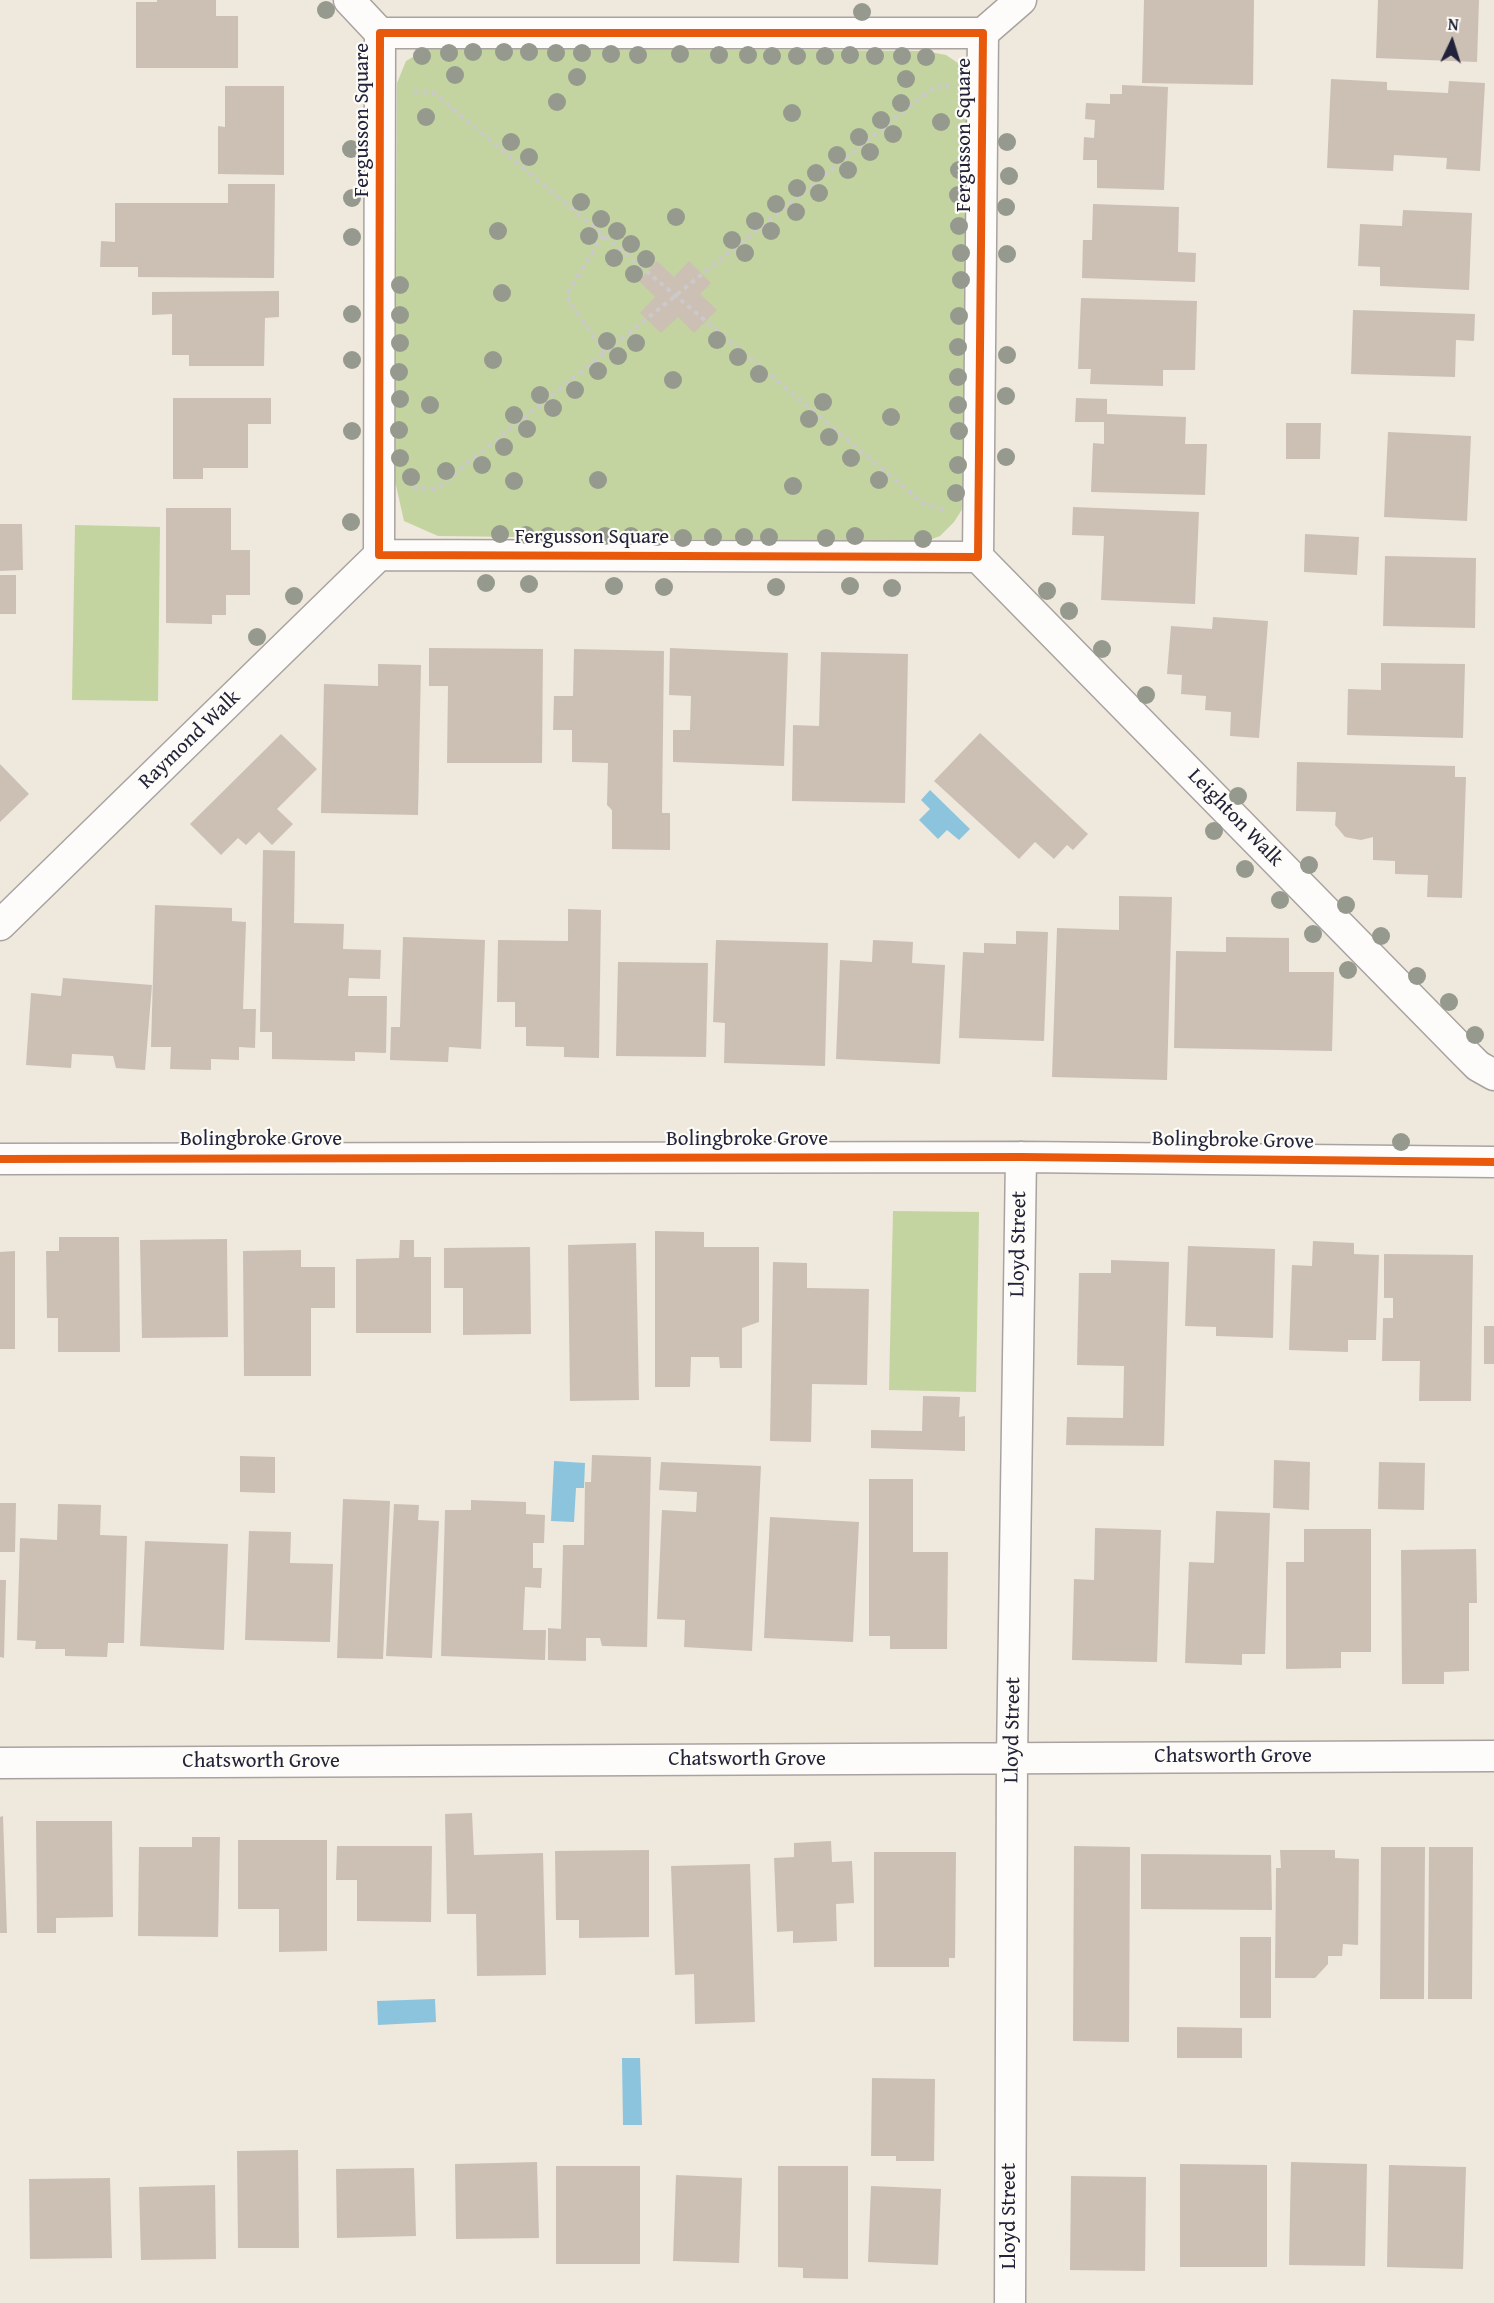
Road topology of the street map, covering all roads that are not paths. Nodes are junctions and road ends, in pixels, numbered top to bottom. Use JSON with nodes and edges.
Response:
{"nodes":[{"id":1,"x":349,"y":0,"type":"edge"},
{"id":2,"x":1021,"y":0,"type":"edge"},
{"id":3,"x":380,"y":33,"type":"junction"},
{"id":4,"x":983,"y":33,"type":"junction"},
{"id":5,"x":379,"y":555,"type":"junction"},
{"id":6,"x":978,"y":558,"type":"junction"},
{"id":7,"x":0,"y":925,"type":"edge"},
{"id":8,"x":1494,"y":1075,"type":"edge"},
{"id":9,"x":1021,"y":1157,"type":"junction"},
{"id":10,"x":0,"y":1159,"type":"edge"},
{"id":11,"x":1494,"y":1162,"type":"edge"},
{"id":12,"x":1494,"y":1756,"type":"edge"},
{"id":13,"x":1012,"y":1759,"type":"junction"},
{"id":14,"x":0,"y":1763,"type":"edge"},
{"id":15,"x":1010,"y":2303,"type":"edge"}],
"edges":[{"from":1,"to":3,"type":"street"},
{"from":2,"to":4,"type":"street"},
{"from":3,"to":4,"type":"street","name":"Fergusson Square"},
{"from":3,"to":5,"type":"street","name":"Fergusson Square"},
{"from":4,"to":6,"type":"street","name":"Fergusson Square"},
{"from":5,"to":6,"type":"street","name":"Fergusson Square"},
{"from":5,"to":7,"type":"street","name":"Raymond Walk"},
{"from":6,"to":8,"type":"street","name":"Leighton Walk"},
{"from":9,"to":10,"type":"street","name":"Bolingbroke Grove"},
{"from":9,"to":11,"type":"street","name":"Bolingbroke Grove"},
{"from":9,"to":13,"type":"street","name":"Lloyd Street"},
{"from":12,"to":13,"type":"street","name":"Chatsworth Grove"},
{"from":13,"to":14,"type":"street","name":"Chatsworth Grove"},
{"from":13,"to":15,"type":"street","name":"Lloyd Street"}]}
